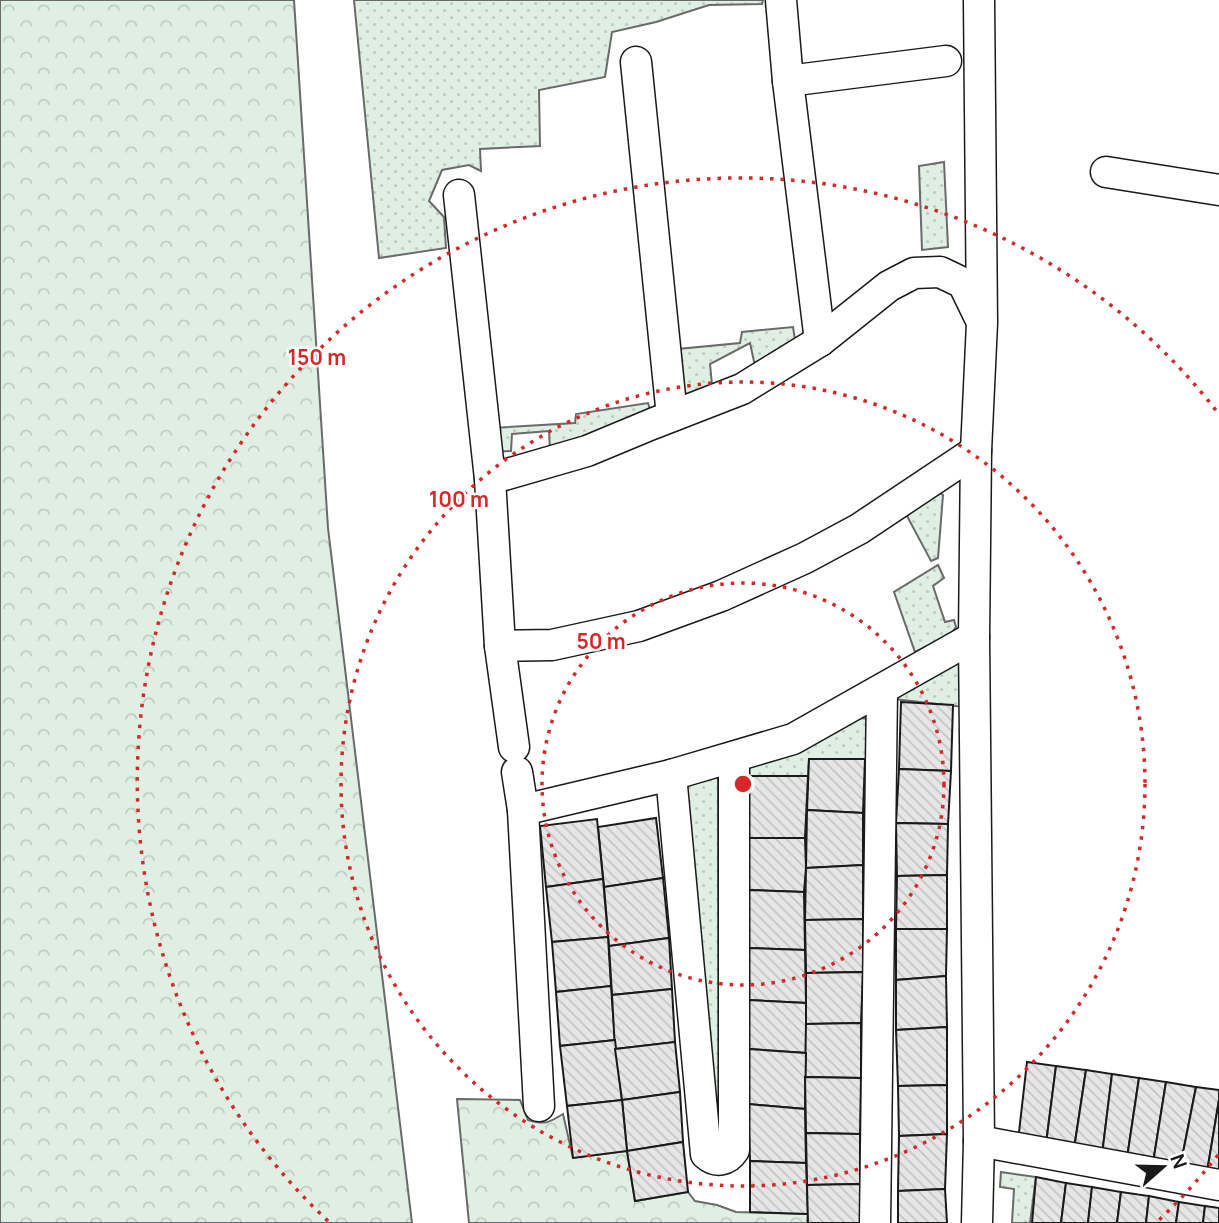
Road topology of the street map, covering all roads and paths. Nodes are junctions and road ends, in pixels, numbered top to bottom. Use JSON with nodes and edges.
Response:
{"nodes":[{"id":1,"x":781,"y":0,"type":"edge"},
{"id":2,"x":979,"y":0,"type":"edge"},
{"id":3,"x":946,"y":61,"type":"dead end"},
{"id":4,"x":636,"y":62,"type":"dead end"},
{"id":5,"x":788,"y":80,"type":"junction"},
{"id":6,"x":1106,"y":172,"type":"dead end"},
{"id":7,"x":1219,"y":190,"type":"edge"},
{"id":8,"x":459,"y":195,"type":"dead end"},
{"id":9,"x":982,"y":323,"type":"junction"},
{"id":10,"x":820,"y":341,"type":"junction"},
{"id":11,"x":672,"y":416,"type":"junction"},
{"id":12,"x":976,"y":451,"type":"junction"},
{"id":13,"x":489,"y":479,"type":"junction"},
{"id":14,"x":974,"y":637,"type":"junction"},
{"id":15,"x":500,"y":646,"type":"junction"},
{"id":16,"x":882,"y":690,"type":"junction"},
{"id":17,"x":734,"y":757,"type":"junction"},
{"id":18,"x":671,"y":775,"type":"junction"},
{"id":19,"x":523,"y":810,"type":"junction"},
{"id":20,"x":539,"y":1106,"type":"dead end"},
{"id":21,"x":979,"y":1140,"type":"junction"},
{"id":22,"x":1219,"y":1185,"type":"edge"},
{"id":23,"x":875,"y":1223,"type":"edge"},
{"id":24,"x":977,"y":1223,"type":"edge"}],
"edges":[{"from":1,"to":5,"type":"street"},
{"from":2,"to":9,"type":"street"},
{"from":3,"to":5,"type":"street"},
{"from":4,"to":11,"type":"street"},
{"from":5,"to":10,"type":"street"},
{"from":6,"to":7,"type":"street"},
{"from":8,"to":13,"type":"street"},
{"from":9,"to":10,"type":"street"},
{"from":9,"to":12,"type":"street"},
{"from":10,"to":11,"type":"street"},
{"from":11,"to":13,"type":"street"},
{"from":12,"to":14,"type":"street"},
{"from":12,"to":15,"type":"street"},
{"from":13,"to":15,"type":"street"},
{"from":14,"to":16,"type":"street"},
{"from":14,"to":21,"type":"street"},
{"from":15,"to":19,"type":"street"},
{"from":16,"to":17,"type":"street"},
{"from":16,"to":23,"type":"street"},
{"from":17,"to":18,"type":"street"},
{"from":17,"to":18,"type":"street"},
{"from":18,"to":19,"type":"street"},
{"from":19,"to":20,"type":"street"},
{"from":21,"to":22,"type":"street"},
{"from":21,"to":24,"type":"street"}]}
